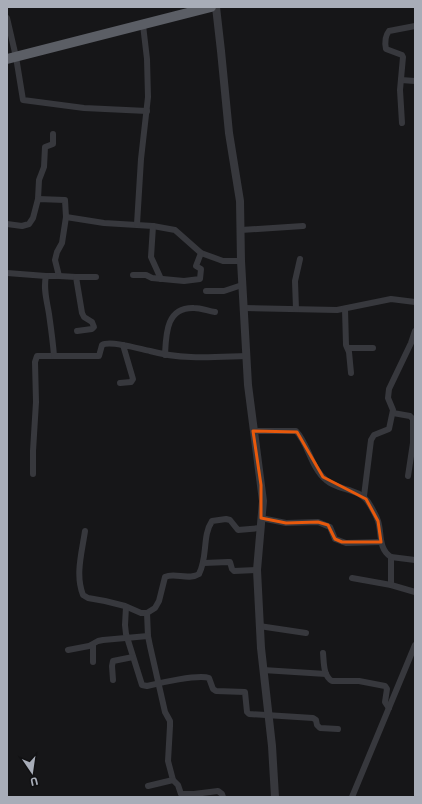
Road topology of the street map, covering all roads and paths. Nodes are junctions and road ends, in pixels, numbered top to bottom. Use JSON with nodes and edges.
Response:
{"nodes":[{"id":1,"x":211,"y":7,"type":"edge"},
{"id":2,"x":216,"y":7,"type":"edge"},
{"id":3,"x":175,"y":12,"type":"edge"},
{"id":4,"x":7,"y":18,"type":"edge"},
{"id":5,"x":143,"y":25,"type":"junction"},
{"id":6,"x":415,"y":26,"type":"edge"},
{"id":7,"x":11,"y":58,"type":"edge"},
{"id":8,"x":401,"y":80,"type":"junction"},
{"id":9,"x":415,"y":81,"type":"edge"},
{"id":10,"x":147,"y":111,"type":"junction"},
{"id":11,"x":402,"y":123,"type":"dead end"},
{"id":12,"x":53,"y":134,"type":"dead end"},
{"id":13,"x":38,"y":199,"type":"junction"},
{"id":14,"x":66,"y":217,"type":"junction"},
{"id":15,"x":7,"y":224,"type":"edge"},
{"id":16,"x":136,"y":224,"type":"junction"},
{"id":17,"x":153,"y":226,"type":"junction"},
{"id":18,"x":304,"y":226,"type":"dead end"},
{"id":19,"x":241,"y":230,"type":"junction"},
{"id":20,"x":201,"y":253,"type":"junction"},
{"id":21,"x":300,"y":259,"type":"dead end"},
{"id":22,"x":241,"y":261,"type":"junction"},
{"id":23,"x":7,"y":273,"type":"edge"},
{"id":24,"x":133,"y":275,"type":"dead end"},
{"id":25,"x":46,"y":276,"type":"junction"},
{"id":26,"x":59,"y":276,"type":"junction"},
{"id":27,"x":76,"y":277,"type":"junction"},
{"id":28,"x":96,"y":277,"type":"dead end"},
{"id":29,"x":161,"y":279,"type":"junction"},
{"id":30,"x":242,"y":285,"type":"junction"},
{"id":31,"x":206,"y":291,"type":"dead end"},
{"id":32,"x":415,"y":302,"type":"edge"},
{"id":33,"x":244,"y":308,"type":"junction"},
{"id":34,"x":296,"y":309,"type":"junction"},
{"id":35,"x":345,"y":309,"type":"junction"},
{"id":36,"x":215,"y":312,"type":"dead end"},
{"id":37,"x":77,"y":331,"type":"dead end"},
{"id":38,"x":415,"y":331,"type":"edge"},
{"id":39,"x":123,"y":345,"type":"junction"},
{"id":40,"x":348,"y":348,"type":"junction"},
{"id":41,"x":373,"y":348,"type":"dead end"},
{"id":42,"x":165,"y":355,"type":"junction"},
{"id":43,"x":54,"y":356,"type":"junction"},
{"id":44,"x":246,"y":356,"type":"junction"},
{"id":45,"x":351,"y":373,"type":"dead end"},
{"id":46,"x":120,"y":384,"type":"dead end"},
{"id":47,"x":393,"y":413,"type":"junction"},
{"id":48,"x":254,"y":431,"type":"junction"},
{"id":49,"x":414,"y":443,"type":"edge"},
{"id":50,"x":33,"y":474,"type":"dead end"},
{"id":51,"x":408,"y":476,"type":"dead end"},
{"id":52,"x":364,"y":496,"type":"junction"},
{"id":53,"x":261,"y":518,"type":"junction"},
{"id":54,"x":261,"y":528,"type":"junction"},
{"id":55,"x":85,"y":531,"type":"dead end"},
{"id":56,"x":381,"y":542,"type":"junction"},
{"id":57,"x":391,"y":557,"type":"junction"},
{"id":58,"x":415,"y":560,"type":"edge"},
{"id":59,"x":204,"y":563,"type":"junction"},
{"id":60,"x":257,"y":570,"type":"junction"},
{"id":61,"x":352,"y":578,"type":"dead end"},
{"id":62,"x":391,"y":585,"type":"junction"},
{"id":63,"x":415,"y":592,"type":"edge"},
{"id":64,"x":126,"y":607,"type":"junction"},
{"id":65,"x":147,"y":613,"type":"junction"},
{"id":66,"x":259,"y":626,"type":"junction"},
{"id":67,"x":306,"y":633,"type":"dead end"},
{"id":68,"x":148,"y":636,"type":"junction"},
{"id":69,"x":127,"y":638,"type":"junction"},
{"id":70,"x":93,"y":645,"type":"junction"},
{"id":71,"x":415,"y":645,"type":"edge"},
{"id":72,"x":68,"y":650,"type":"dead end"},
{"id":73,"x":323,"y":653,"type":"dead end"},
{"id":74,"x":134,"y":657,"type":"junction"},
{"id":75,"x":93,"y":662,"type":"dead end"},
{"id":76,"x":263,"y":670,"type":"junction"},
{"id":77,"x":326,"y":674,"type":"junction"},
{"id":78,"x":113,"y":680,"type":"dead end"},
{"id":79,"x":158,"y":683,"type":"junction"},
{"id":80,"x":389,"y":708,"type":"junction"},
{"id":81,"x":268,"y":715,"type":"junction"},
{"id":82,"x":338,"y":729,"type":"dead end"},
{"id":83,"x":173,"y":780,"type":"junction"},
{"id":84,"x":148,"y":786,"type":"dead end"},
{"id":85,"x":223,"y":797,"type":"edge"},
{"id":86,"x":275,"y":797,"type":"edge"},
{"id":87,"x":352,"y":797,"type":"edge"}],
"edges":[{"from":1,"to":3,"type":"highway"},
{"from":2,"to":19,"type":"street"},
{"from":3,"to":5,"type":"highway"},
{"from":4,"to":7,"type":"street"},
{"from":5,"to":7,"type":"highway"},
{"from":5,"to":10,"type":"street"},
{"from":6,"to":8,"type":"street"},
{"from":7,"to":10,"type":"street"},
{"from":8,"to":9,"type":"street"},
{"from":8,"to":11,"type":"street"},
{"from":10,"to":16,"type":"street"},
{"from":12,"to":13,"type":"street"},
{"from":13,"to":14,"type":"street"},
{"from":13,"to":15,"type":"street"},
{"from":14,"to":16,"type":"street"},
{"from":14,"to":26,"type":"street"},
{"from":16,"to":17,"type":"street"},
{"from":17,"to":20,"type":"street"},
{"from":17,"to":29,"type":"street"},
{"from":18,"to":19,"type":"street"},
{"from":19,"to":22,"type":"street"},
{"from":20,"to":22,"type":"street"},
{"from":20,"to":29,"type":"street"},
{"from":21,"to":34,"type":"street"},
{"from":22,"to":30,"type":"street"},
{"from":23,"to":25,"type":"street"},
{"from":24,"to":29,"type":"street"},
{"from":25,"to":26,"type":"street"},
{"from":25,"to":43,"type":"street"},
{"from":26,"to":27,"type":"street"},
{"from":27,"to":28,"type":"street"},
{"from":27,"to":37,"type":"street"},
{"from":30,"to":31,"type":"street"},
{"from":30,"to":33,"type":"street"},
{"from":32,"to":35,"type":"street"},
{"from":33,"to":34,"type":"street"},
{"from":33,"to":44,"type":"street"},
{"from":34,"to":35,"type":"street"},
{"from":35,"to":40,"type":"street"},
{"from":36,"to":42,"type":"street"},
{"from":38,"to":47,"type":"street"},
{"from":39,"to":42,"type":"street"},
{"from":39,"to":43,"type":"street"},
{"from":39,"to":46,"type":"street"},
{"from":40,"to":41,"type":"street"},
{"from":40,"to":45,"type":"street"},
{"from":42,"to":44,"type":"street"},
{"from":43,"to":50,"type":"street"},
{"from":44,"to":48,"type":"street"},
{"from":47,"to":49,"type":"street"},
{"from":47,"to":52,"type":"street"},
{"from":48,"to":52,"type":"street"},
{"from":48,"to":53,"type":"street"},
{"from":49,"to":51,"type":"street"},
{"from":52,"to":56,"type":"street"},
{"from":53,"to":54,"type":"street"},
{"from":53,"to":56,"type":"street"},
{"from":54,"to":59,"type":"street"},
{"from":54,"to":60,"type":"street"},
{"from":55,"to":64,"type":"street"},
{"from":56,"to":57,"type":"street"},
{"from":57,"to":58,"type":"street"},
{"from":57,"to":62,"type":"street"},
{"from":59,"to":60,"type":"street"},
{"from":59,"to":65,"type":"street"},
{"from":60,"to":66,"type":"street"},
{"from":61,"to":62,"type":"street"},
{"from":62,"to":63,"type":"street"},
{"from":64,"to":65,"type":"street"},
{"from":64,"to":69,"type":"street"},
{"from":65,"to":68,"type":"street"},
{"from":66,"to":67,"type":"street"},
{"from":66,"to":76,"type":"street"},
{"from":68,"to":69,"type":"street"},
{"from":68,"to":79,"type":"street"},
{"from":69,"to":70,"type":"street"},
{"from":69,"to":74,"type":"street"},
{"from":70,"to":72,"type":"street"},
{"from":70,"to":75,"type":"street"},
{"from":71,"to":80,"type":"street"},
{"from":73,"to":77,"type":"street"},
{"from":74,"to":78,"type":"street"},
{"from":74,"to":79,"type":"street"},
{"from":76,"to":77,"type":"street"},
{"from":76,"to":81,"type":"street"},
{"from":77,"to":80,"type":"street"},
{"from":79,"to":81,"type":"street"},
{"from":79,"to":83,"type":"street"},
{"from":80,"to":87,"type":"street"},
{"from":81,"to":82,"type":"street"},
{"from":81,"to":86,"type":"street"},
{"from":83,"to":84,"type":"street"},
{"from":83,"to":85,"type":"street"}]}
